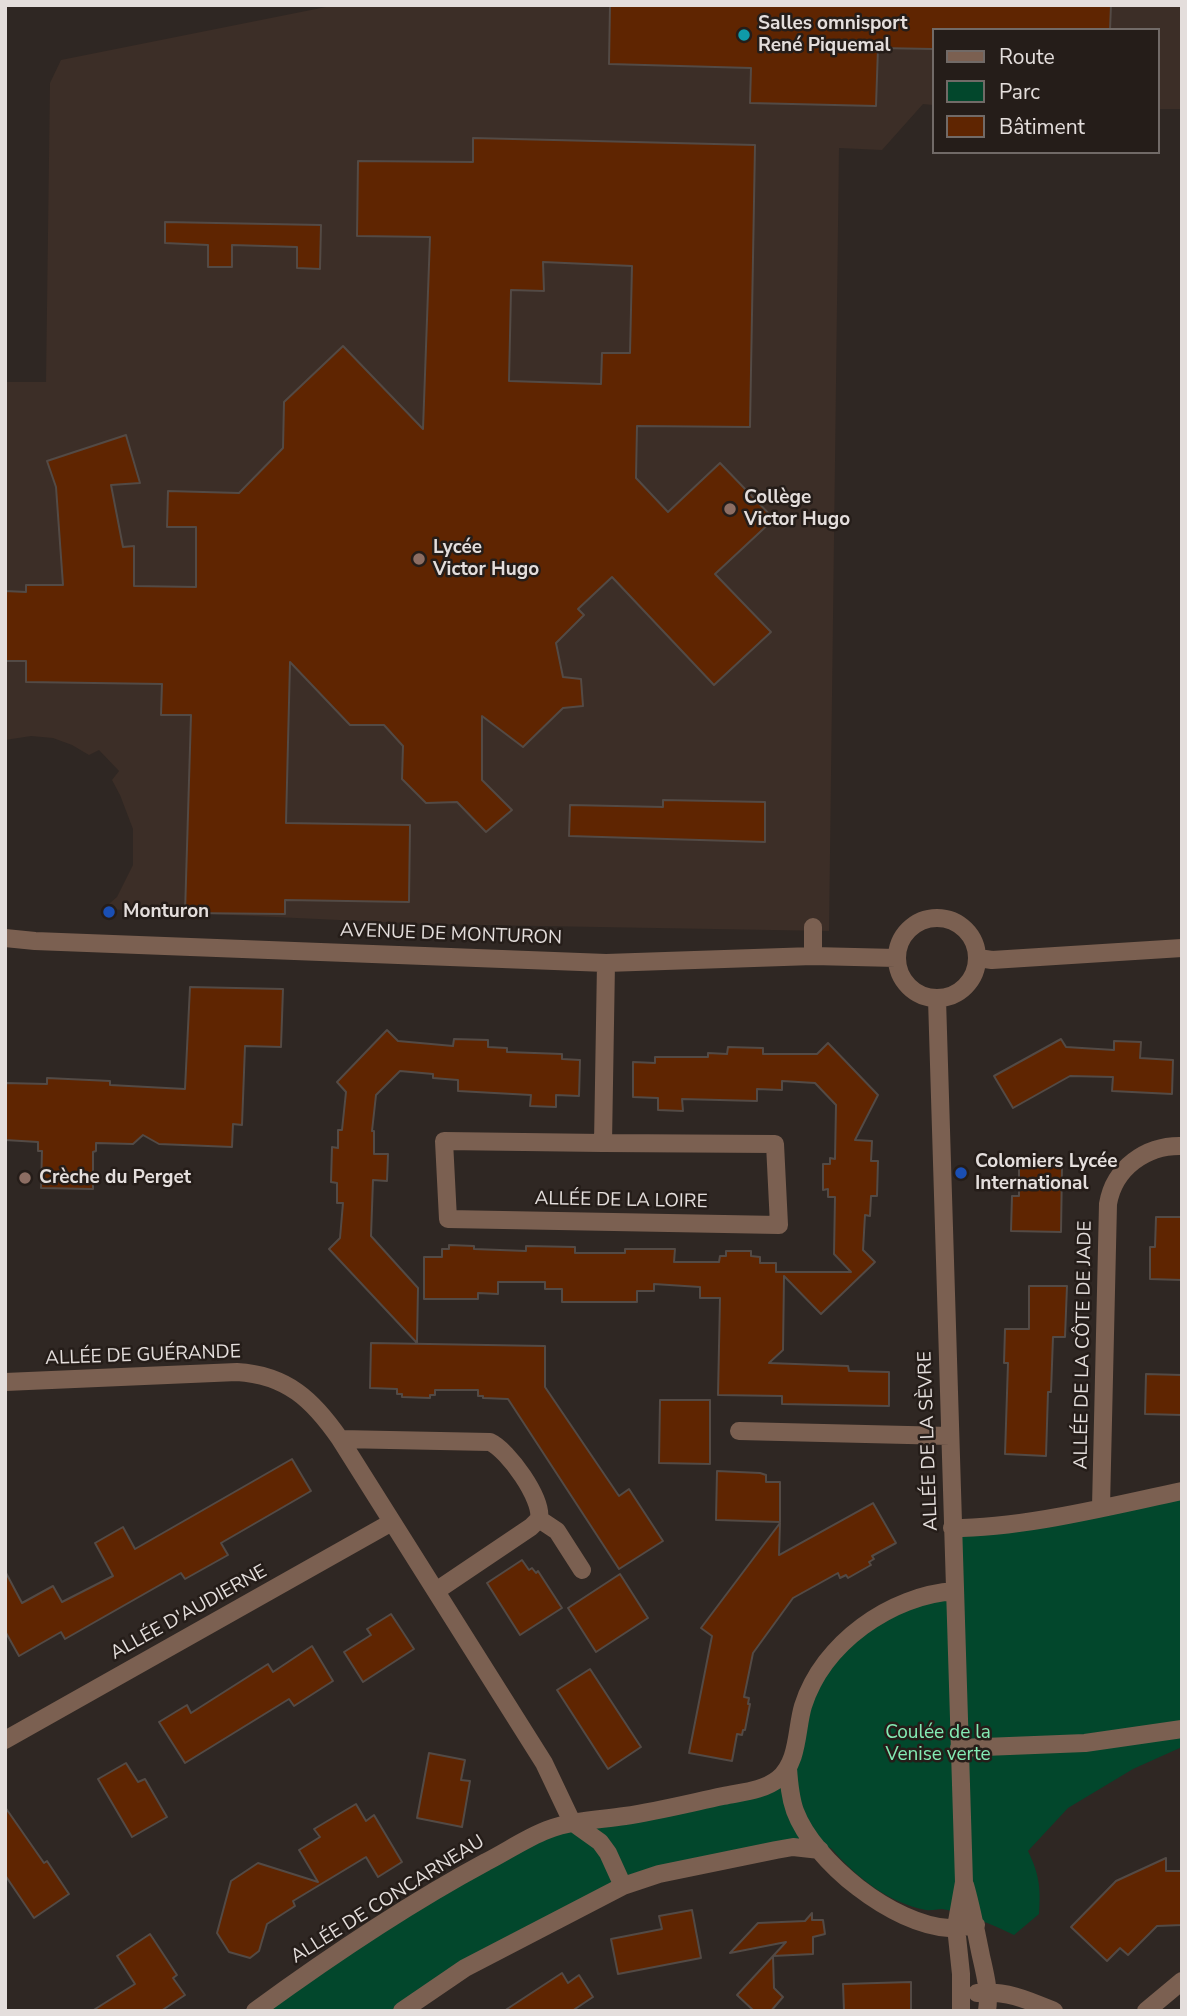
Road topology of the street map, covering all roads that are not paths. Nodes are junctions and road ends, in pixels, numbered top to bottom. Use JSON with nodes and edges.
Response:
{"nodes":[{"id":1,"x":813,"y":927,"type":"dead end"},
{"id":2,"x":5,"y":937,"type":"edge"},
{"id":3,"x":1182,"y":948,"type":"edge"},
{"id":4,"x":813,"y":956,"type":"junction"},
{"id":5,"x":896,"y":958,"type":"junction"},
{"id":6,"x":978,"y":958,"type":"junction"},
{"id":7,"x":606,"y":963,"type":"junction"},
{"id":8,"x":937,"y":999,"type":"junction"},
{"id":9,"x":603,"y":1143,"type":"junction"},
{"id":10,"x":1182,"y":1146,"type":"edge"},
{"id":11,"x":5,"y":1382,"type":"edge"},
{"id":12,"x":739,"y":1431,"type":"dead end"},
{"id":13,"x":950,"y":1436,"type":"junction"},
{"id":14,"x":341,"y":1439,"type":"junction"},
{"id":15,"x":1182,"y":1491,"type":"edge"},
{"id":16,"x":1101,"y":1507,"type":"junction"},
{"id":17,"x":539,"y":1519,"type":"junction"},
{"id":18,"x":392,"y":1522,"type":"junction"},
{"id":19,"x":952,"y":1528,"type":"junction"},
{"id":20,"x":582,"y":1570,"type":"dead end"},
{"id":21,"x":436,"y":1591,"type":"junction"},
{"id":22,"x":955,"y":1591,"type":"junction"},
{"id":23,"x":1182,"y":1729,"type":"edge"},
{"id":24,"x":5,"y":1740,"type":"edge"},
{"id":25,"x":959,"y":1748,"type":"junction"},
{"id":26,"x":788,"y":1769,"type":"junction"},
{"id":27,"x":572,"y":1822,"type":"junction"},
{"id":28,"x":820,"y":1850,"type":"junction"},
{"id":29,"x":964,"y":1882,"type":"junction"},
{"id":30,"x":623,"y":1885,"type":"junction"},
{"id":31,"x":976,"y":1926,"type":"junction"},
{"id":32,"x":956,"y":1927,"type":"junction"},
{"id":33,"x":1182,"y":1981,"type":"edge"},
{"id":34,"x":988,"y":1992,"type":"junction"},
{"id":35,"x":961,"y":2010,"type":"edge"},
{"id":36,"x":255,"y":2011,"type":"edge"},
{"id":37,"x":402,"y":2011,"type":"edge"},
{"id":38,"x":987,"y":2011,"type":"edge"},
{"id":39,"x":1054,"y":2011,"type":"edge"},
{"id":40,"x":1146,"y":2011,"type":"edge"}],
"edges":[{"from":1,"to":4,"type":"street"},
{"from":2,"to":7,"type":"street","name":"AVENUE DE MONTURON"},
{"from":3,"to":6,"type":"street"},
{"from":4,"to":5,"type":"street","name":"AVENUE DE MONTURON"},
{"from":4,"to":7,"type":"street","name":"AVENUE DE MONTURON"},
{"from":5,"to":6,"type":"street"},
{"from":5,"to":8,"type":"street"},
{"from":6,"to":8,"type":"street"},
{"from":7,"to":9,"type":"street"},
{"from":8,"to":13,"type":"street","name":"ALLÉE DE LA SÈVRE"},
{"from":9,"to":9,"type":"street","name":"ALLÉE DE LA LOIRE"},
{"from":10,"to":16,"type":"street","name":"ALLÉE DE LA CÔTE DE JADE"},
{"from":11,"to":14,"type":"street","name":"ALLÉE DE GUÉRANDE"},
{"from":12,"to":13,"type":"street"},
{"from":13,"to":19,"type":"street","name":"ALLÉE DE LA SÈVRE"},
{"from":14,"to":17,"type":"street"},
{"from":14,"to":18,"type":"street","name":"ALLÉE DE GUÉRANDE"},
{"from":15,"to":16,"type":"street"},
{"from":16,"to":19,"type":"street"},
{"from":17,"to":20,"type":"street"},
{"from":17,"to":21,"type":"street"},
{"from":18,"to":21,"type":"street","name":"ALLÉE DE GUÉRANDE"},
{"from":18,"to":24,"type":"street","name":"ALLÉE D'AUDIERNE"},
{"from":19,"to":22,"type":"street","name":"ALLÉE DE LA SÈVRE"},
{"from":21,"to":27,"type":"street","name":"ALLÉE DE GUÉRANDE"},
{"from":22,"to":25,"type":"street","name":"ALLÉE DE LA SÈVRE"},
{"from":22,"to":26,"type":"street"},
{"from":23,"to":25,"type":"street"},
{"from":25,"to":29,"type":"street","name":"ALLÉE DE LA SÈVRE"},
{"from":26,"to":27,"type":"street","name":"ALLÉE DE CONCARNEAU"},
{"from":26,"to":28,"type":"street"},
{"from":27,"to":30,"type":"street","name":"ALLÉE DE GUÉRANDE"},
{"from":27,"to":36,"type":"street","name":"ALLÉE DE CONCARNEAU"},
{"from":28,"to":30,"type":"street"},
{"from":28,"to":32,"type":"street"},
{"from":29,"to":31,"type":"street","name":"ALLÉE DE LA SÈVRE"},
{"from":29,"to":32,"type":"street","name":"ALLÉE DE LA SÈVRE"},
{"from":30,"to":37,"type":"street"},
{"from":31,"to":32,"type":"street"},
{"from":31,"to":34,"type":"street","name":"ALLÉE DE LA SÈVRE"},
{"from":32,"to":35,"type":"street","name":"ALLÉE DE LA SÈVRE"},
{"from":33,"to":40,"type":"street"},
{"from":34,"to":35,"type":"street"},
{"from":34,"to":38,"type":"street","name":"ALLÉE DE LA SÈVRE"},
{"from":34,"to":39,"type":"street"}]}
